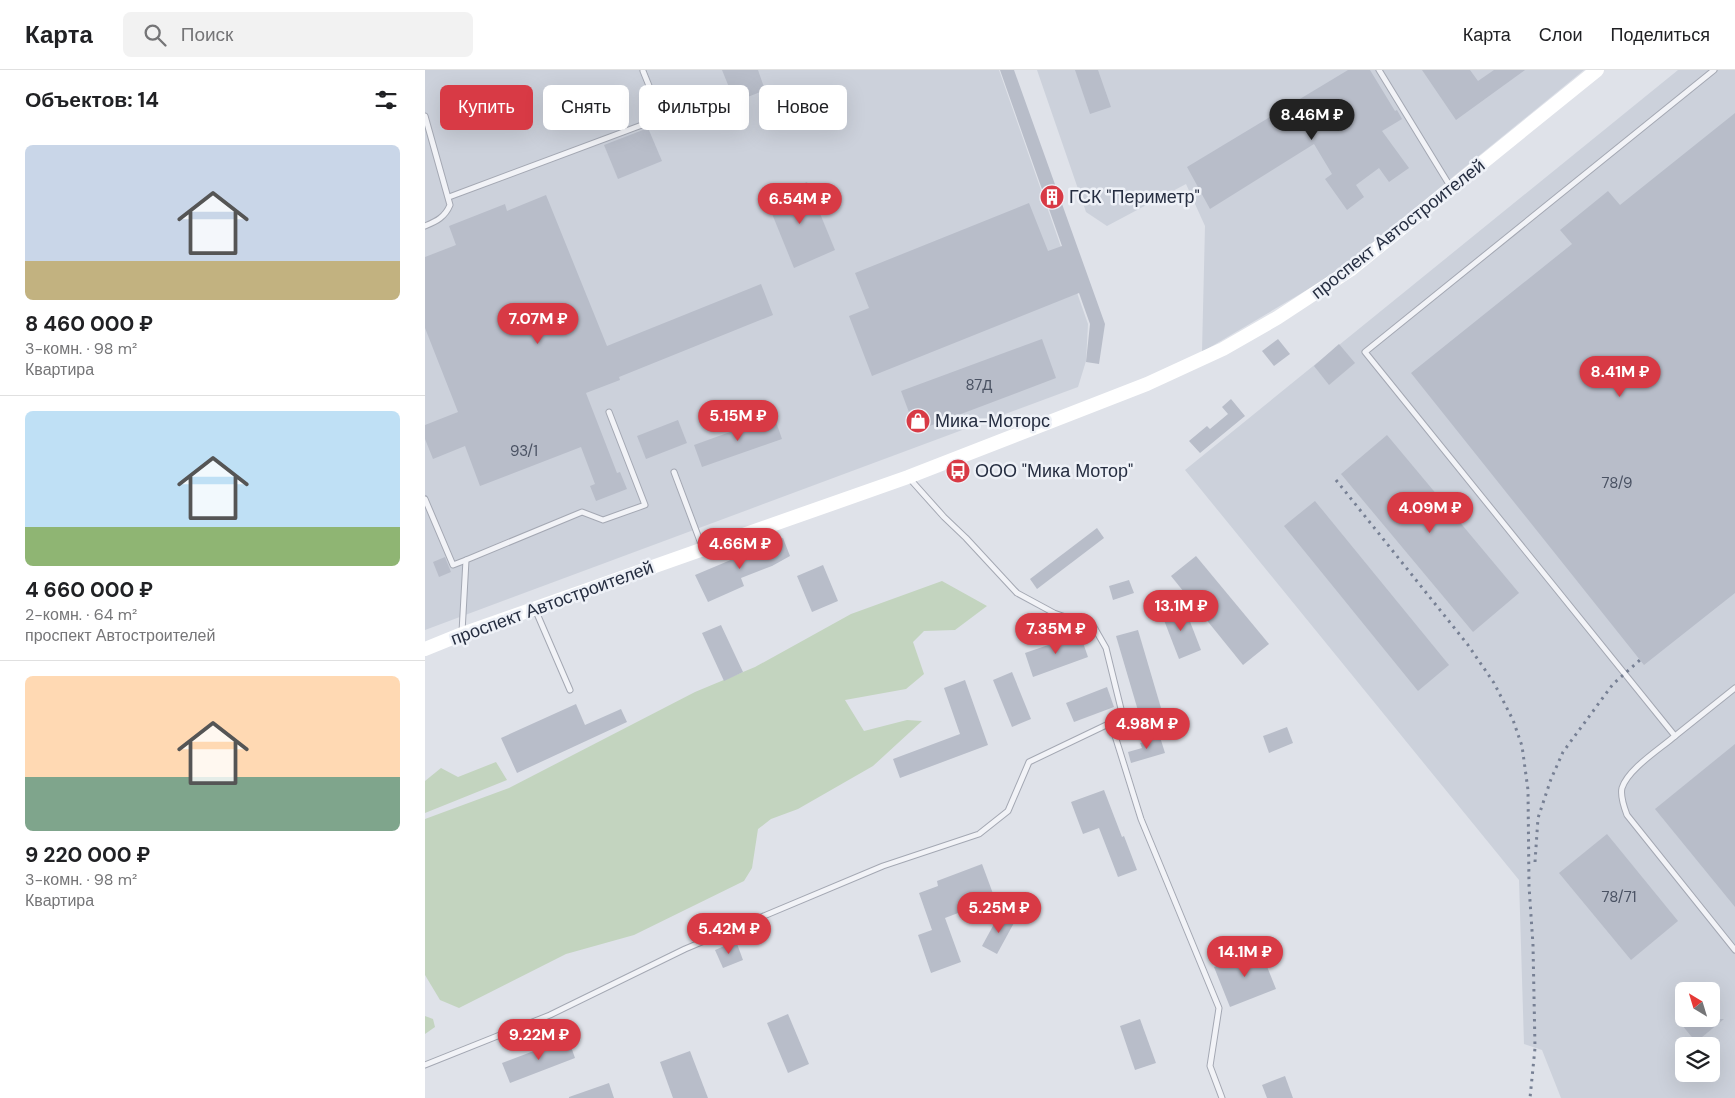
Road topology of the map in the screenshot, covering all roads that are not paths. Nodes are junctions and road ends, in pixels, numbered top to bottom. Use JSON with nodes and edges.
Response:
{"nodes":[{"id":1,"x":1379,"y":70,"type":"edge"},
{"id":2,"x":1597,"y":70,"type":"edge"},
{"id":3,"x":1714,"y":70,"type":"edge"},
{"id":4,"x":643,"y":71,"type":"edge"},
{"id":5,"x":425,"y":116,"type":"edge"},
{"id":6,"x":1451,"y":189,"type":"junction"},
{"id":7,"x":449,"y":197,"type":"junction"},
{"id":8,"x":425,"y":226,"type":"edge"},
{"id":9,"x":609,"y":412,"type":"dead end"},
{"id":10,"x":674,"y":472,"type":"dead end"},
{"id":11,"x":908,"y":477,"type":"junction"},
{"id":12,"x":425,"y":499,"type":"edge"},
{"id":13,"x":703,"y":549,"type":"junction"},
{"id":14,"x":466,"y":560,"type":"junction"},
{"id":15,"x":535,"y":608,"type":"junction"},
{"id":16,"x":462,"y":634,"type":"junction"},
{"id":17,"x":425,"y":649,"type":"edge"},
{"id":18,"x":1735,"y":688,"type":"edge"},
{"id":19,"x":570,"y":690,"type":"dead end"},
{"id":20,"x":1111,"y":723,"type":"junction"},
{"id":21,"x":1675,"y":736,"type":"junction"},
{"id":22,"x":1735,"y":950,"type":"edge"},
{"id":23,"x":425,"y":1065,"type":"edge"},
{"id":24,"x":1222,"y":1098,"type":"edge"}],
"edges":[{"from":1,"to":6,"type":"lane"},
{"from":2,"to":6,"type":"main road","name":"проспект Автостроителей"},
{"from":3,"to":21,"type":"lane"},
{"from":4,"to":7,"type":"lane"},
{"from":5,"to":7,"type":"lane"},
{"from":6,"to":11,"type":"main road","name":"проспект Автостроителей"},
{"from":7,"to":8,"type":"lane"},
{"from":9,"to":14,"type":"lane"},
{"from":10,"to":13,"type":"lane"},
{"from":11,"to":13,"type":"main road","name":"проспект Автостроителей"},
{"from":11,"to":20,"type":"lane"},
{"from":12,"to":14,"type":"lane"},
{"from":13,"to":15,"type":"main road","name":"проспект Автостроителей"},
{"from":14,"to":16,"type":"lane"},
{"from":15,"to":16,"type":"main road","name":"проспект Автостроителей"},
{"from":15,"to":19,"type":"lane"},
{"from":16,"to":17,"type":"main road","name":"проспект Автостроителей"},
{"from":18,"to":21,"type":"lane"},
{"from":20,"to":23,"type":"lane"},
{"from":20,"to":24,"type":"lane"},
{"from":21,"to":22,"type":"lane"}]}
